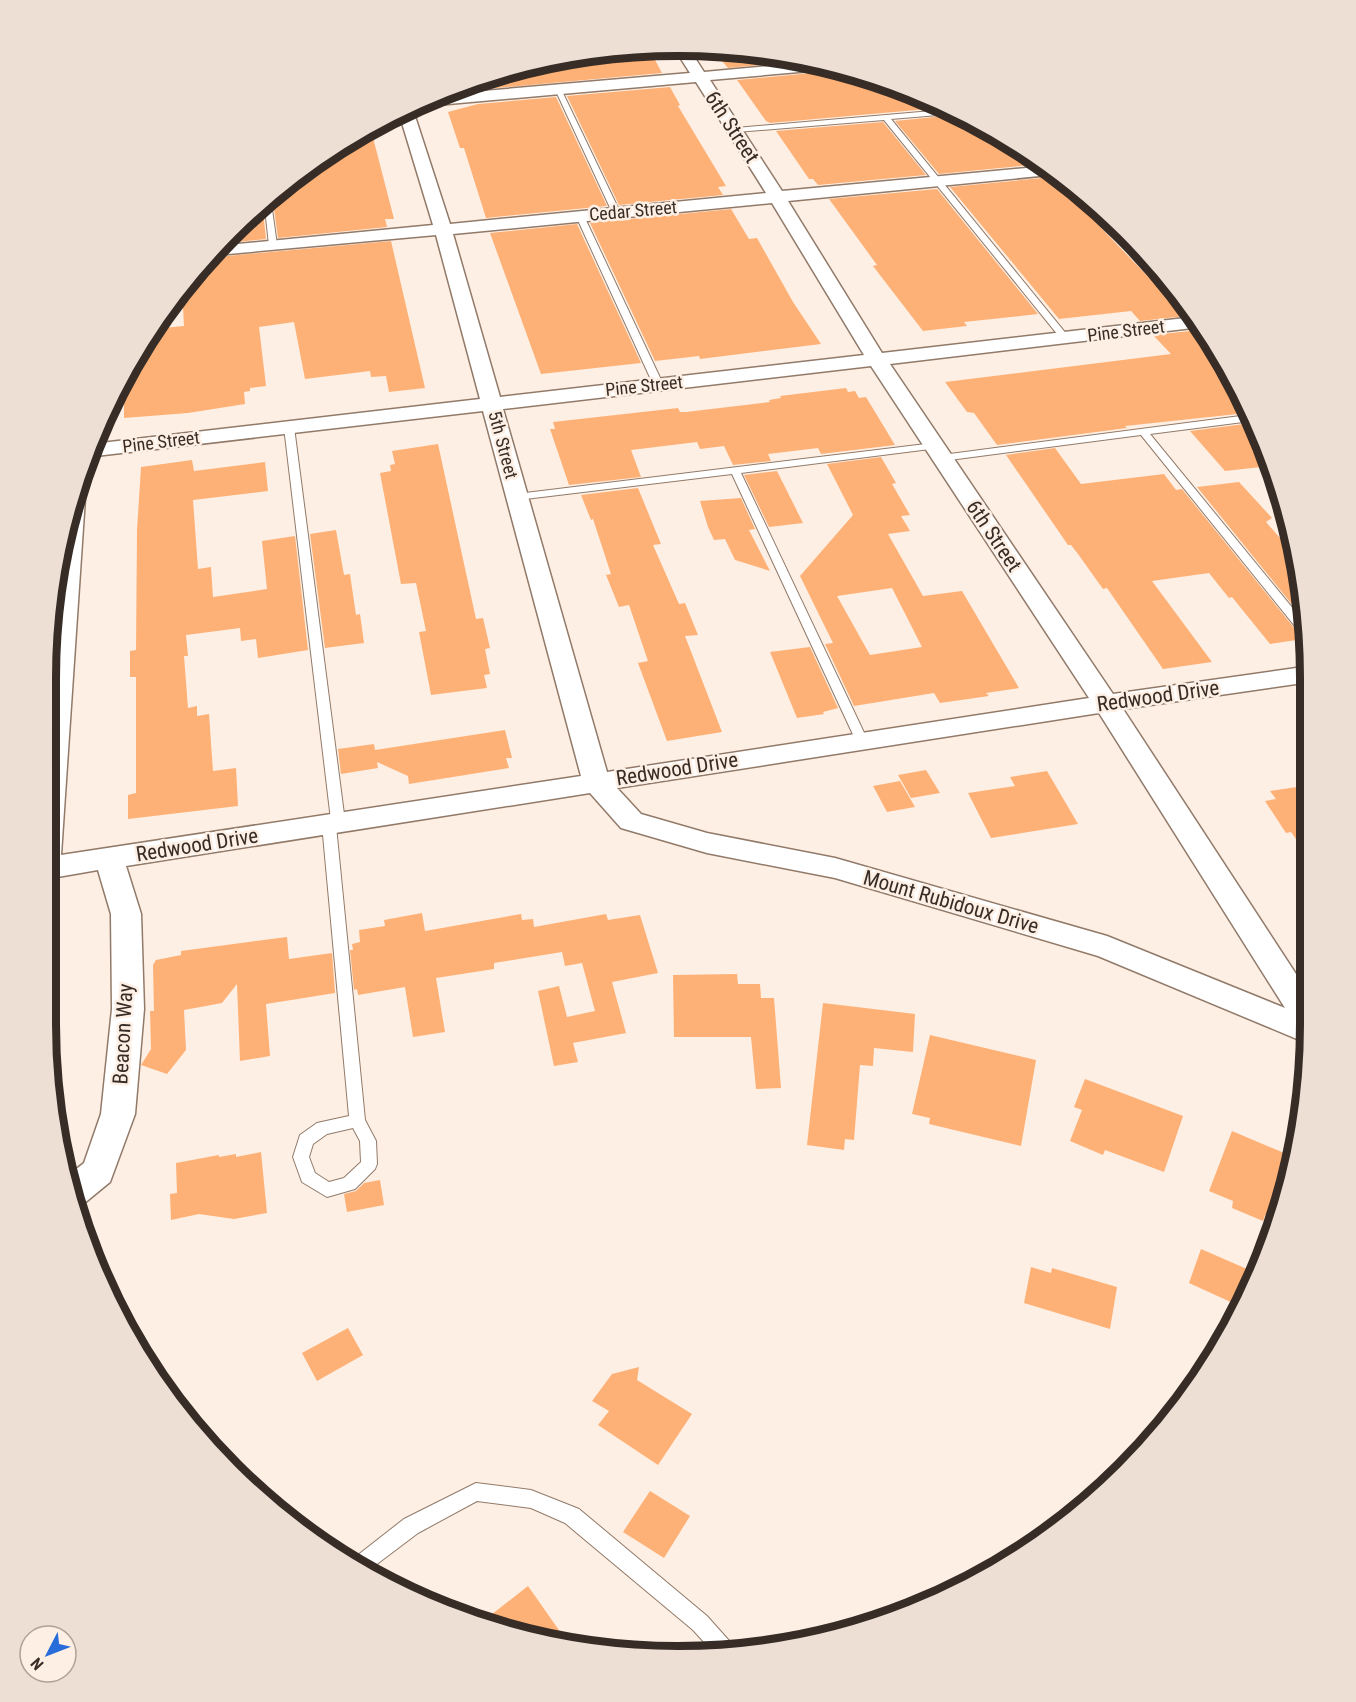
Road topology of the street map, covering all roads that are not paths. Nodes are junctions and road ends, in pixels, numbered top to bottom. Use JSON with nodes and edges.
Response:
{"nodes":[{"id":1,"x":686,"y":56,"type":"edge"},
{"id":2,"x":802,"y":68,"type":"edge"},
{"id":3,"x":699,"y":77,"type":"junction"},
{"id":4,"x":557,"y":90,"type":"junction"},
{"id":5,"x":451,"y":99,"type":"edge"},
{"id":6,"x":937,"y":113,"type":"edge"},
{"id":7,"x":886,"y":117,"type":"junction"},
{"id":8,"x":408,"y":118,"type":"edge"},
{"id":9,"x":736,"y":130,"type":"junction"},
{"id":10,"x":1040,"y":171,"type":"edge"},
{"id":11,"x":938,"y":182,"type":"junction"},
{"id":12,"x":777,"y":197,"type":"junction"},
{"id":13,"x":269,"y":209,"type":"edge"},
{"id":14,"x":616,"y":212,"type":"junction"},
{"id":15,"x":580,"y":216,"type":"junction"},
{"id":16,"x":443,"y":228,"type":"junction"},
{"id":17,"x":273,"y":245,"type":"junction"},
{"id":18,"x":227,"y":250,"type":"edge"},
{"id":19,"x":1189,"y":323,"type":"edge"},
{"id":20,"x":1065,"y":338,"type":"junction"},
{"id":21,"x":877,"y":360,"type":"junction"},
{"id":22,"x":658,"y":384,"type":"junction"},
{"id":23,"x":491,"y":403,"type":"junction"},
{"id":24,"x":1243,"y":419,"type":"edge"},
{"id":25,"x":289,"y":427,"type":"junction"},
{"id":26,"x":1144,"y":433,"type":"junction"},
{"id":27,"x":99,"y":450,"type":"edge"},
{"id":28,"x":938,"y":452,"type":"junction"},
{"id":29,"x":735,"y":470,"type":"junction"},
{"id":30,"x":517,"y":497,"type":"junction"},
{"id":31,"x":71,"y":542,"type":"edge"},
{"id":32,"x":1297,"y":622,"type":"edge"},
{"id":33,"x":1300,"y":675,"type":"edge"},
{"id":34,"x":1106,"y":703,"type":"junction"},
{"id":35,"x":56,"y":736,"type":"edge"},
{"id":36,"x":862,"y":741,"type":"junction"},
{"id":37,"x":596,"y":782,"type":"junction"},
{"id":38,"x":334,"y":823,"type":"junction"},
{"id":39,"x":109,"y":858,"type":"junction"},
{"id":40,"x":56,"y":866,"type":"edge"},
{"id":41,"x":1300,"y":1006,"type":"edge"},
{"id":42,"x":1300,"y":1028,"type":"edge"},
{"id":43,"x":357,"y":1120,"type":"junction"},
{"id":44,"x":78,"y":1188,"type":"edge"},
{"id":45,"x":365,"y":1562,"type":"edge"},
{"id":46,"x":720,"y":1645,"type":"edge"}],
"edges":[{"from":1,"to":3,"type":"street","name":"6th Street"},
{"from":2,"to":3,"type":"street"},
{"from":3,"to":4,"type":"street"},
{"from":3,"to":9,"type":"street","name":"6th Street"},
{"from":4,"to":5,"type":"street"},
{"from":4,"to":14,"type":"lane"},
{"from":6,"to":7,"type":"lane"},
{"from":7,"to":9,"type":"lane"},
{"from":7,"to":11,"type":"lane"},
{"from":8,"to":16,"type":"street","name":"5th Street"},
{"from":9,"to":12,"type":"street","name":"6th Street"},
{"from":10,"to":11,"type":"street","name":"Cedar Street"},
{"from":11,"to":12,"type":"street","name":"Cedar Street"},
{"from":11,"to":20,"type":"lane"},
{"from":12,"to":14,"type":"street","name":"Cedar Street"},
{"from":12,"to":21,"type":"street","name":"6th Street"},
{"from":13,"to":17,"type":"lane"},
{"from":14,"to":15,"type":"street","name":"Cedar Street"},
{"from":15,"to":16,"type":"street","name":"Cedar Street"},
{"from":15,"to":22,"type":"lane"},
{"from":16,"to":17,"type":"street","name":"Cedar Street"},
{"from":16,"to":23,"type":"street","name":"5th Street"},
{"from":17,"to":18,"type":"street","name":"Cedar Street"},
{"from":19,"to":20,"type":"street","name":"Pine Street"},
{"from":20,"to":21,"type":"street","name":"Pine Street"},
{"from":21,"to":22,"type":"street","name":"Pine Street"},
{"from":21,"to":28,"type":"street","name":"6th Street"},
{"from":22,"to":23,"type":"street","name":"Pine Street"},
{"from":23,"to":25,"type":"street","name":"Pine Street"},
{"from":23,"to":30,"type":"street","name":"5th Street"},
{"from":24,"to":26,"type":"lane"},
{"from":25,"to":27,"type":"street","name":"Pine Street"},
{"from":25,"to":38,"type":"lane"},
{"from":26,"to":28,"type":"lane"},
{"from":26,"to":32,"type":"lane"},
{"from":28,"to":29,"type":"lane"},
{"from":28,"to":34,"type":"street","name":"6th Street"},
{"from":29,"to":30,"type":"lane"},
{"from":29,"to":36,"type":"lane"},
{"from":30,"to":37,"type":"street","name":"5th Street"},
{"from":31,"to":35,"type":"street"},
{"from":33,"to":34,"type":"street","name":"Redwood Drive"},
{"from":34,"to":36,"type":"street","name":"Redwood Drive"},
{"from":34,"to":41,"type":"street","name":"6th Street"},
{"from":36,"to":37,"type":"street","name":"Redwood Drive"},
{"from":37,"to":38,"type":"street","name":"Redwood Drive"},
{"from":37,"to":42,"type":"street","name":"Mount Rubidoux Drive"},
{"from":38,"to":39,"type":"street","name":"Redwood Drive"},
{"from":38,"to":43,"type":"lane"},
{"from":39,"to":40,"type":"street","name":"Redwood Drive"},
{"from":39,"to":44,"type":"street","name":"Beacon Way"},
{"from":43,"to":43,"type":"lane"},
{"from":45,"to":46,"type":"lane"}]}
